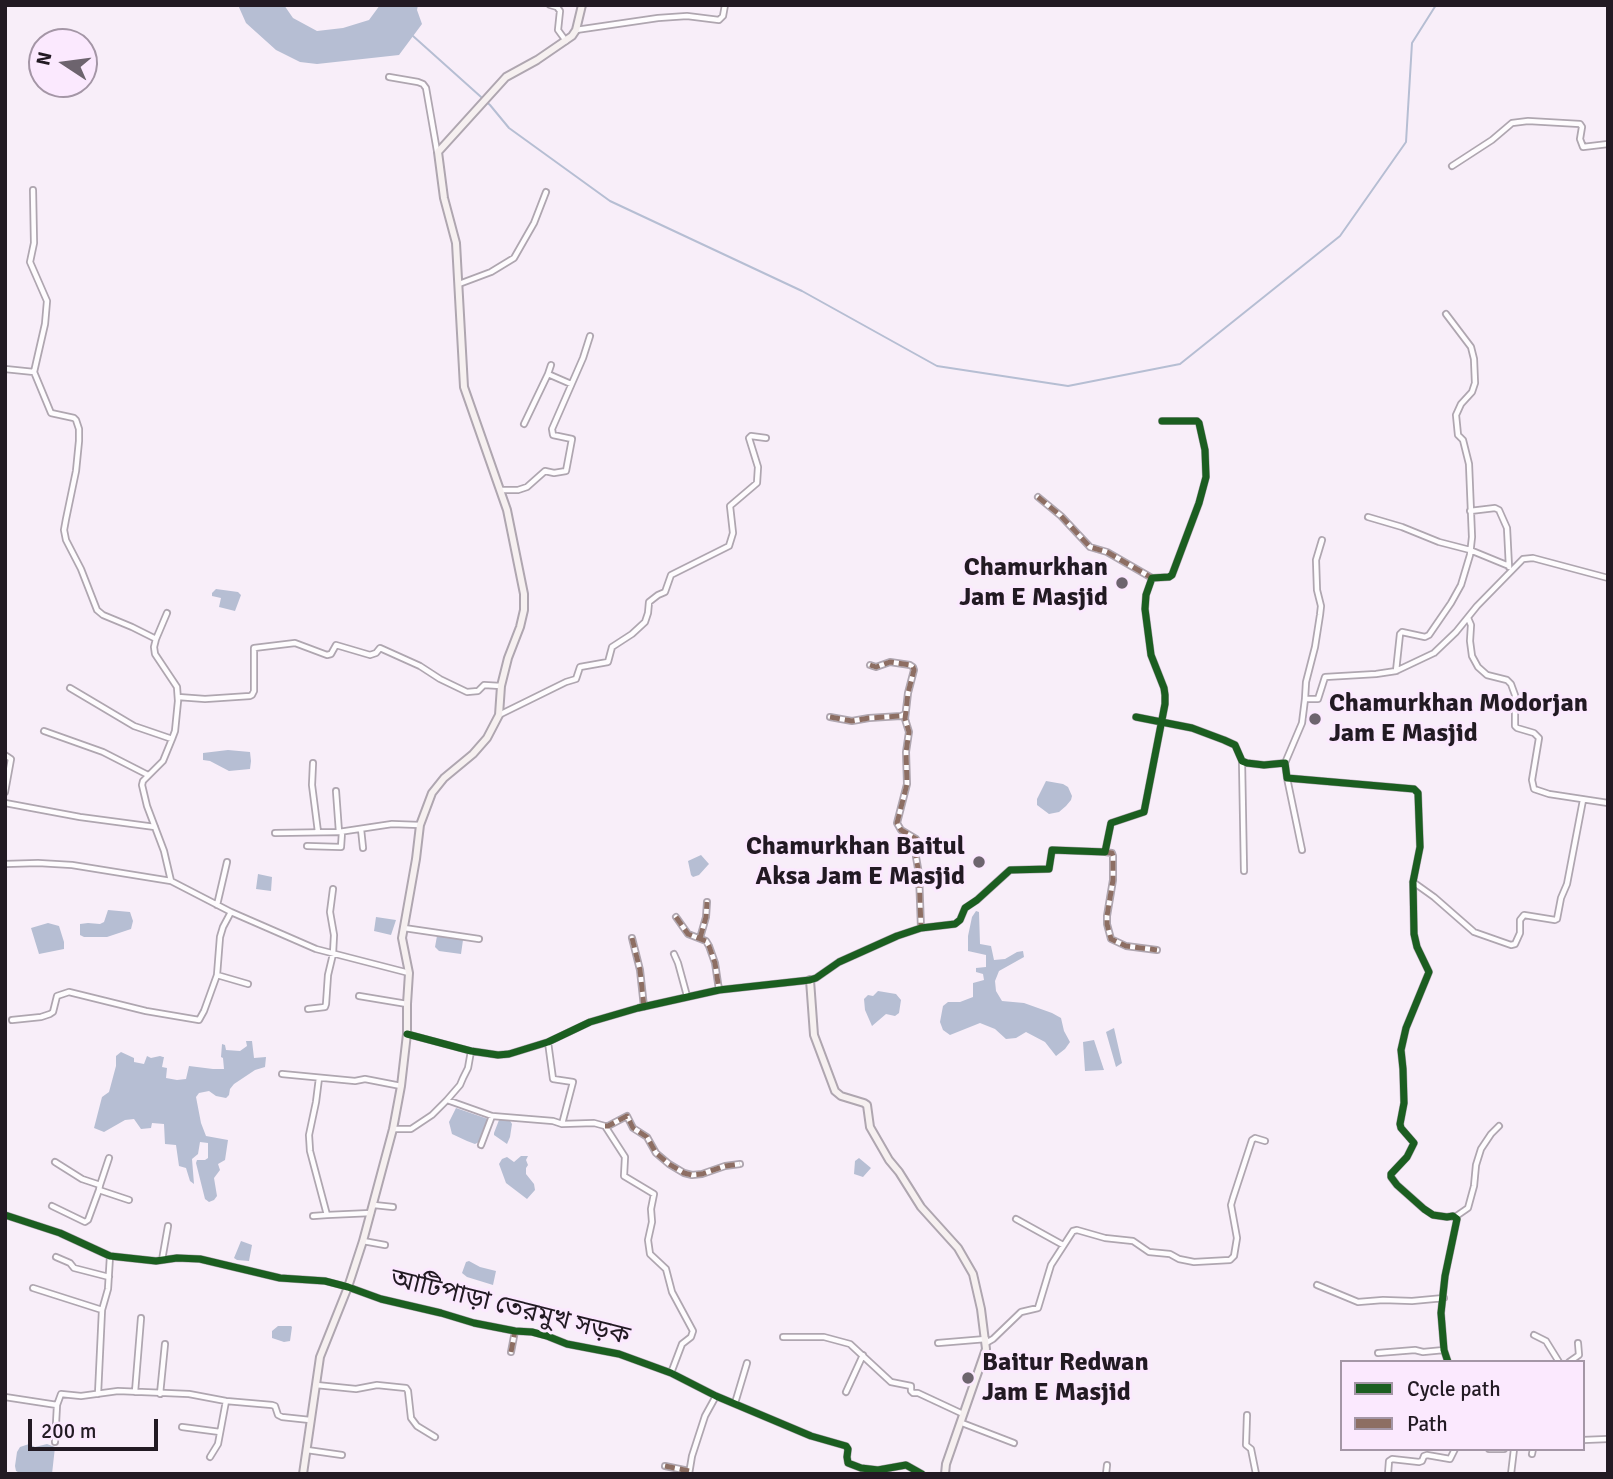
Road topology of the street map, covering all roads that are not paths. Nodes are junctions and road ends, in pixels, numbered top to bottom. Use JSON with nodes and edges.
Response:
{"nodes":[{"id":1,"x":550,"y":5,"type":"edge"},
{"id":2,"x":582,"y":5,"type":"edge"},
{"id":3,"x":725,"y":5,"type":"edge"},
{"id":4,"x":576,"y":30,"type":"junction"},
{"id":5,"x":566,"y":41,"type":"junction"},
{"id":6,"x":389,"y":77,"type":"dead end"},
{"id":7,"x":1608,"y":144,"type":"edge"},
{"id":8,"x":438,"y":152,"type":"junction"},
{"id":9,"x":1452,"y":166,"type":"dead end"},
{"id":10,"x":33,"y":190,"type":"dead end"},
{"id":11,"x":546,"y":192,"type":"dead end"},
{"id":12,"x":459,"y":284,"type":"junction"},
{"id":13,"x":1446,"y":314,"type":"dead end"},
{"id":14,"x":590,"y":336,"type":"dead end"},
{"id":15,"x":551,"y":365,"type":"dead end"},
{"id":16,"x":5,"y":369,"type":"edge"},
{"id":17,"x":34,"y":372,"type":"junction"},
{"id":18,"x":548,"y":374,"type":"junction"},
{"id":19,"x":571,"y":384,"type":"junction"},
{"id":20,"x":1163,"y":421,"type":"dead end"},
{"id":21,"x":524,"y":424,"type":"dead end"},
{"id":22,"x":766,"y":438,"type":"dead end"},
{"id":23,"x":500,"y":490,"type":"junction"},
{"id":24,"x":1038,"y":497,"type":"dead end"},
{"id":25,"x":1470,"y":511,"type":"junction"},
{"id":26,"x":1368,"y":517,"type":"dead end"},
{"id":27,"x":1322,"y":540,"type":"dead end"},
{"id":28,"x":1470,"y":550,"type":"junction"},
{"id":29,"x":1509,"y":568,"type":"junction"},
{"id":30,"x":1152,"y":578,"type":"junction"},
{"id":31,"x":1608,"y":578,"type":"edge"},
{"id":32,"x":167,"y":613,"type":"dead end"},
{"id":33,"x":1468,"y":618,"type":"junction"},
{"id":34,"x":156,"y":639,"type":"junction"},
{"id":35,"x":870,"y":665,"type":"dead end"},
{"id":36,"x":1396,"y":671,"type":"junction"},
{"id":37,"x":501,"y":686,"type":"junction"},
{"id":38,"x":70,"y":688,"type":"dead end"},
{"id":39,"x":178,"y":697,"type":"junction"},
{"id":40,"x":1305,"y":699,"type":"junction"},
{"id":41,"x":906,"y":714,"type":"junction"},
{"id":42,"x":499,"y":715,"type":"junction"},
{"id":43,"x":830,"y":717,"type":"dead end"},
{"id":44,"x":1136,"y":717,"type":"dead end"},
{"id":45,"x":1161,"y":722,"type":"junction"},
{"id":46,"x":44,"y":730,"type":"dead end"},
{"id":47,"x":172,"y":739,"type":"junction"},
{"id":48,"x":5,"y":755,"type":"edge"},
{"id":49,"x":1242,"y":761,"type":"junction"},
{"id":50,"x":1285,"y":762,"type":"junction"},
{"id":51,"x":313,"y":763,"type":"dead end"},
{"id":52,"x":148,"y":775,"type":"junction"},
{"id":53,"x":1287,"y":778,"type":"junction"},
{"id":54,"x":5,"y":792,"type":"edge"},
{"id":55,"x":336,"y":792,"type":"dead end"},
{"id":56,"x":1583,"y":800,"type":"junction"},
{"id":57,"x":5,"y":803,"type":"edge"},
{"id":58,"x":1608,"y":803,"type":"edge"},
{"id":59,"x":420,"y":825,"type":"junction"},
{"id":60,"x":155,"y":827,"type":"junction"},
{"id":61,"x":361,"y":829,"type":"junction"},
{"id":62,"x":317,"y":832,"type":"junction"},
{"id":63,"x":341,"y":832,"type":"junction"},
{"id":64,"x":275,"y":833,"type":"dead end"},
{"id":65,"x":307,"y":846,"type":"dead end"},
{"id":66,"x":363,"y":848,"type":"dead end"},
{"id":67,"x":1302,"y":850,"type":"dead end"},
{"id":68,"x":1105,"y":852,"type":"junction"},
{"id":69,"x":227,"y":862,"type":"dead end"},
{"id":70,"x":5,"y":864,"type":"edge"},
{"id":71,"x":1244,"y":871,"type":"dead end"},
{"id":72,"x":171,"y":881,"type":"junction"},
{"id":73,"x":1413,"y":882,"type":"junction"},
{"id":74,"x":332,"y":889,"type":"dead end"},
{"id":75,"x":707,"y":902,"type":"dead end"},
{"id":76,"x":217,"y":905,"type":"junction"},
{"id":77,"x":230,"y":912,"type":"junction"},
{"id":78,"x":676,"y":917,"type":"dead end"},
{"id":79,"x":404,"y":928,"type":"junction"},
{"id":80,"x":921,"y":928,"type":"junction"},
{"id":81,"x":632,"y":938,"type":"dead end"},
{"id":82,"x":700,"y":938,"type":"junction"},
{"id":83,"x":479,"y":939,"type":"dead end"},
{"id":84,"x":1157,"y":950,"type":"dead end"},
{"id":85,"x":333,"y":954,"type":"junction"},
{"id":86,"x":674,"y":954,"type":"dead end"},
{"id":87,"x":409,"y":974,"type":"junction"},
{"id":88,"x":217,"y":975,"type":"junction"},
{"id":89,"x":810,"y":980,"type":"junction"},
{"id":90,"x":248,"y":984,"type":"dead end"},
{"id":91,"x":719,"y":990,"type":"junction"},
{"id":92,"x":359,"y":996,"type":"dead end"},
{"id":93,"x":687,"y":996,"type":"junction"},
{"id":94,"x":407,"y":1004,"type":"junction"},
{"id":95,"x":644,"y":1007,"type":"junction"},
{"id":96,"x":308,"y":1009,"type":"dead end"},
{"id":97,"x":12,"y":1020,"type":"dead end"},
{"id":98,"x":407,"y":1034,"type":"junction"},
{"id":99,"x":548,"y":1042,"type":"junction"},
{"id":100,"x":471,"y":1051,"type":"junction"},
{"id":101,"x":282,"y":1074,"type":"dead end"},
{"id":102,"x":319,"y":1078,"type":"junction"},
{"id":103,"x":401,"y":1086,"type":"junction"},
{"id":104,"x":447,"y":1100,"type":"junction"},
{"id":105,"x":492,"y":1116,"type":"junction"},
{"id":106,"x":562,"y":1124,"type":"junction"},
{"id":107,"x":605,"y":1126,"type":"junction"},
{"id":108,"x":1499,"y":1126,"type":"dead end"},
{"id":109,"x":393,"y":1129,"type":"junction"},
{"id":110,"x":1265,"y":1141,"type":"dead end"},
{"id":111,"x":481,"y":1145,"type":"dead end"},
{"id":112,"x":109,"y":1158,"type":"dead end"},
{"id":113,"x":55,"y":1162,"type":"dead end"},
{"id":114,"x":740,"y":1164,"type":"dead end"},
{"id":115,"x":99,"y":1187,"type":"junction"},
{"id":116,"x":129,"y":1200,"type":"dead end"},
{"id":117,"x":374,"y":1205,"type":"junction"},
{"id":118,"x":52,"y":1206,"type":"dead end"},
{"id":119,"x":393,"y":1207,"type":"dead end"},
{"id":120,"x":371,"y":1213,"type":"junction"},
{"id":121,"x":5,"y":1215,"type":"edge"},
{"id":122,"x":327,"y":1215,"type":"junction"},
{"id":123,"x":313,"y":1216,"type":"dead end"},
{"id":124,"x":1455,"y":1217,"type":"junction"},
{"id":125,"x":1016,"y":1219,"type":"dead end"},
{"id":126,"x":168,"y":1226,"type":"dead end"},
{"id":127,"x":363,"y":1241,"type":"junction"},
{"id":128,"x":384,"y":1245,"type":"dead end"},
{"id":129,"x":1063,"y":1245,"type":"junction"},
{"id":130,"x":110,"y":1256,"type":"junction"},
{"id":131,"x":56,"y":1257,"type":"dead end"},
{"id":132,"x":162,"y":1260,"type":"junction"},
{"id":133,"x":108,"y":1277,"type":"junction"},
{"id":134,"x":1317,"y":1285,"type":"dead end"},
{"id":135,"x":33,"y":1287,"type":"dead end"},
{"id":136,"x":348,"y":1287,"type":"junction"},
{"id":137,"x":1444,"y":1298,"type":"junction"},
{"id":138,"x":102,"y":1310,"type":"junction"},
{"id":139,"x":141,"y":1318,"type":"dead end"},
{"id":140,"x":515,"y":1331,"type":"junction"},
{"id":141,"x":1534,"y":1335,"type":"dead end"},
{"id":142,"x":783,"y":1337,"type":"dead end"},
{"id":143,"x":986,"y":1341,"type":"junction"},
{"id":144,"x":165,"y":1343,"type":"dead end"},
{"id":145,"x":938,"y":1343,"type":"dead end"},
{"id":146,"x":1578,"y":1343,"type":"dead end"},
{"id":147,"x":1444,"y":1350,"type":"junction"},
{"id":148,"x":511,"y":1352,"type":"dead end"},
{"id":149,"x":1378,"y":1353,"type":"dead end"},
{"id":150,"x":863,"y":1355,"type":"junction"},
{"id":151,"x":1447,"y":1360,"type":"edge"},
{"id":152,"x":1558,"y":1360,"type":"edge"},
{"id":153,"x":1572,"y":1360,"type":"edge"},
{"id":154,"x":747,"y":1363,"type":"dead end"},
{"id":155,"x":671,"y":1373,"type":"junction"},
{"id":156,"x":315,"y":1385,"type":"junction"},
{"id":157,"x":135,"y":1392,"type":"junction"},
{"id":158,"x":846,"y":1392,"type":"dead end"},
{"id":159,"x":98,"y":1394,"type":"junction"},
{"id":160,"x":160,"y":1394,"type":"junction"},
{"id":161,"x":716,"y":1396,"type":"junction"},
{"id":162,"x":5,"y":1397,"type":"edge"},
{"id":163,"x":226,"y":1401,"type":"junction"},
{"id":164,"x":735,"y":1403,"type":"junction"},
{"id":165,"x":57,"y":1405,"type":"junction"},
{"id":166,"x":964,"y":1414,"type":"junction"},
{"id":167,"x":1247,"y":1415,"type":"dead end"},
{"id":168,"x":310,"y":1420,"type":"junction"},
{"id":169,"x":962,"y":1423,"type":"junction"},
{"id":170,"x":182,"y":1427,"type":"dead end"},
{"id":171,"x":220,"y":1432,"type":"junction"},
{"id":172,"x":435,"y":1437,"type":"dead end"},
{"id":173,"x":1608,"y":1439,"type":"edge"},
{"id":174,"x":1585,"y":1440,"type":"edge"},
{"id":175,"x":55,"y":1442,"type":"dead end"},
{"id":176,"x":1014,"y":1443,"type":"dead end"},
{"id":177,"x":306,"y":1450,"type":"junction"},
{"id":178,"x":1454,"y":1451,"type":"edge"},
{"id":179,"x":1514,"y":1451,"type":"edge"},
{"id":180,"x":342,"y":1455,"type":"dead end"},
{"id":181,"x":210,"y":1457,"type":"dead end"},
{"id":182,"x":1107,"y":1465,"type":"dead end"},
{"id":183,"x":665,"y":1466,"type":"dead end"},
{"id":184,"x":689,"y":1473,"type":"edge"},
{"id":185,"x":303,"y":1474,"type":"edge"},
{"id":186,"x":922,"y":1474,"type":"edge"},
{"id":187,"x":945,"y":1474,"type":"edge"},
{"id":188,"x":1105,"y":1474,"type":"edge"},
{"id":189,"x":1256,"y":1474,"type":"edge"},
{"id":190,"x":1388,"y":1474,"type":"edge"},
{"id":191,"x":1511,"y":1474,"type":"edge"}],
"edges":[{"from":1,"to":5,"type":"street"},
{"from":2,"to":4,"type":"main road"},
{"from":3,"to":4,"type":"street"},
{"from":4,"to":5,"type":"main road"},
{"from":5,"to":8,"type":"main road"},
{"from":6,"to":8,"type":"street"},
{"from":7,"to":9,"type":"street"},
{"from":8,"to":12,"type":"main road","name":"আটিপাড়া তেরমুখ সড়ক"},
{"from":10,"to":17,"type":"street"},
{"from":11,"to":12,"type":"street"},
{"from":12,"to":23,"type":"main road","name":"আটিপাড়া তেরমুখ সড়ক"},
{"from":13,"to":25,"type":"street"},
{"from":14,"to":19,"type":"street"},
{"from":15,"to":18,"type":"street"},
{"from":16,"to":17,"type":"street"},
{"from":17,"to":34,"type":"street"},
{"from":18,"to":19,"type":"street"},
{"from":18,"to":21,"type":"street"},
{"from":19,"to":23,"type":"street"},
{"from":20,"to":30,"type":"street"},
{"from":22,"to":42,"type":"street"},
{"from":23,"to":37,"type":"main road","name":"আটিপাড়া তেরমুখ সড়ক"},
{"from":24,"to":30,"type":"street"},
{"from":25,"to":28,"type":"street"},
{"from":25,"to":29,"type":"street"},
{"from":26,"to":28,"type":"street"},
{"from":27,"to":40,"type":"street"},
{"from":28,"to":29,"type":"street"},
{"from":28,"to":36,"type":"street"},
{"from":29,"to":31,"type":"street"},
{"from":29,"to":33,"type":"street"},
{"from":30,"to":45,"type":"street"},
{"from":32,"to":34,"type":"street"},
{"from":33,"to":36,"type":"street"},
{"from":33,"to":56,"type":"street"},
{"from":34,"to":39,"type":"street"},
{"from":35,"to":41,"type":"street"},
{"from":36,"to":40,"type":"street"},
{"from":37,"to":39,"type":"street"},
{"from":37,"to":42,"type":"main road","name":"আটিপাড়া তেরমুখ সড়ক"},
{"from":38,"to":47,"type":"street"},
{"from":39,"to":47,"type":"street"},
{"from":40,"to":50,"type":"street"},
{"from":41,"to":43,"type":"street"},
{"from":41,"to":80,"type":"street"},
{"from":42,"to":59,"type":"main road","name":"আটিপাড়া তেরমুখ সড়ক"},
{"from":44,"to":45,"type":"street"},
{"from":45,"to":49,"type":"street"},
{"from":45,"to":68,"type":"street"},
{"from":46,"to":52,"type":"street"},
{"from":47,"to":52,"type":"street"},
{"from":48,"to":54,"type":"street"},
{"from":49,"to":50,"type":"street"},
{"from":49,"to":71,"type":"street"},
{"from":50,"to":53,"type":"street"},
{"from":51,"to":62,"type":"street"},
{"from":52,"to":60,"type":"street"},
{"from":53,"to":67,"type":"street"},
{"from":53,"to":73,"type":"street"},
{"from":55,"to":63,"type":"street"},
{"from":56,"to":58,"type":"street"},
{"from":56,"to":73,"type":"street"},
{"from":57,"to":60,"type":"street"},
{"from":59,"to":61,"type":"street"},
{"from":59,"to":79,"type":"main road","name":"আটিপাড়া তেরমুখ সড়ক"},
{"from":60,"to":72,"type":"street"},
{"from":61,"to":63,"type":"street"},
{"from":61,"to":66,"type":"street"},
{"from":62,"to":63,"type":"street"},
{"from":62,"to":64,"type":"street"},
{"from":63,"to":65,"type":"street"},
{"from":68,"to":80,"type":"street"},
{"from":68,"to":84,"type":"street"},
{"from":69,"to":76,"type":"street"},
{"from":70,"to":72,"type":"street"},
{"from":72,"to":76,"type":"street"},
{"from":73,"to":124,"type":"street"},
{"from":74,"to":85,"type":"street"},
{"from":75,"to":82,"type":"street"},
{"from":76,"to":77,"type":"street"},
{"from":77,"to":85,"type":"street"},
{"from":77,"to":88,"type":"street"},
{"from":78,"to":82,"type":"street"},
{"from":79,"to":83,"type":"street"},
{"from":79,"to":87,"type":"main road","name":"আটিপাড়া তেরমুখ সড়ক"},
{"from":80,"to":89,"type":"street"},
{"from":81,"to":95,"type":"street"},
{"from":82,"to":91,"type":"street"},
{"from":85,"to":87,"type":"street"},
{"from":85,"to":96,"type":"street"},
{"from":86,"to":93,"type":"street"},
{"from":87,"to":94,"type":"main road","name":"আটিপাড়া তেরমুখ সড়ক"},
{"from":88,"to":90,"type":"street"},
{"from":88,"to":97,"type":"street"},
{"from":89,"to":91,"type":"street"},
{"from":89,"to":143,"type":"main road"},
{"from":91,"to":93,"type":"street"},
{"from":92,"to":94,"type":"street"},
{"from":93,"to":95,"type":"street"},
{"from":94,"to":98,"type":"main road","name":"আটিপাড়া তেরমুখ সড়ক"},
{"from":95,"to":99,"type":"street"},
{"from":98,"to":100,"type":"street"},
{"from":98,"to":103,"type":"main road","name":"আটিপাড়া তেরমুখ সড়ক"},
{"from":99,"to":100,"type":"street"},
{"from":99,"to":106,"type":"street"},
{"from":100,"to":104,"type":"street"},
{"from":101,"to":102,"type":"street"},
{"from":102,"to":103,"type":"street"},
{"from":102,"to":122,"type":"street"},
{"from":103,"to":109,"type":"main road","name":"আটিপাড়া তেরমুখ সড়ক"},
{"from":104,"to":105,"type":"street"},
{"from":104,"to":109,"type":"street"},
{"from":105,"to":106,"type":"street"},
{"from":105,"to":111,"type":"street"},
{"from":106,"to":107,"type":"street"},
{"from":107,"to":114,"type":"street"},
{"from":107,"to":155,"type":"street"},
{"from":108,"to":124,"type":"street"},
{"from":109,"to":117,"type":"main road","name":"আটিপাড়া তেরমুখ সড়ক"},
{"from":110,"to":129,"type":"street"},
{"from":112,"to":115,"type":"street"},
{"from":113,"to":115,"type":"street"},
{"from":115,"to":116,"type":"street"},
{"from":115,"to":118,"type":"street"},
{"from":117,"to":119,"type":"street"},
{"from":117,"to":120,"type":"main road","name":"আটিপাড়া তেরমুখ সড়ক"},
{"from":120,"to":122,"type":"street"},
{"from":120,"to":127,"type":"main road","name":"আটিপাড়া তেরমুখ সড়ক"},
{"from":121,"to":130,"type":"street"},
{"from":122,"to":123,"type":"street"},
{"from":124,"to":137,"type":"street"},
{"from":125,"to":129,"type":"street"},
{"from":126,"to":132,"type":"street"},
{"from":127,"to":128,"type":"street"},
{"from":127,"to":136,"type":"main road","name":"আটিপাড়া তেরমুখ সড়ক"},
{"from":129,"to":143,"type":"street"},
{"from":130,"to":132,"type":"street"},
{"from":130,"to":133,"type":"street"},
{"from":131,"to":133,"type":"street"},
{"from":132,"to":136,"type":"street"},
{"from":133,"to":138,"type":"street"},
{"from":134,"to":137,"type":"street"},
{"from":135,"to":138,"type":"street"},
{"from":136,"to":140,"type":"street","name":"আটিপাড়া তেরমুখ সড়ক"},
{"from":136,"to":156,"type":"main road","name":"আটিপাড়া তেরমুখ সড়ক"},
{"from":137,"to":147,"type":"street"},
{"from":138,"to":159,"type":"street"},
{"from":139,"to":157,"type":"street"},
{"from":140,"to":148,"type":"street"},
{"from":140,"to":155,"type":"street","name":"আটিপাড়া তেরমুখ সড়ক"},
{"from":141,"to":152,"type":"street"},
{"from":142,"to":150,"type":"street"},
{"from":143,"to":145,"type":"street"},
{"from":143,"to":166,"type":"main road"},
{"from":144,"to":160,"type":"street"},
{"from":146,"to":153,"type":"street"},
{"from":147,"to":149,"type":"street"},
{"from":147,"to":151,"type":"street"},
{"from":150,"to":158,"type":"street"},
{"from":150,"to":166,"type":"street"},
{"from":154,"to":164,"type":"street"},
{"from":155,"to":161,"type":"street","name":"আটিপাড়া তেরমুখ সড়ক"},
{"from":156,"to":168,"type":"main road","name":"আটিপাড়া তেরমুখ সড়ক"},
{"from":156,"to":172,"type":"street"},
{"from":157,"to":159,"type":"street"},
{"from":157,"to":160,"type":"street"},
{"from":159,"to":165,"type":"street"},
{"from":160,"to":163,"type":"street"},
{"from":161,"to":164,"type":"street","name":"আটিপাড়া তেরমুখ সড়ক"},
{"from":161,"to":184,"type":"street"},
{"from":162,"to":165,"type":"street"},
{"from":163,"to":168,"type":"street"},
{"from":163,"to":171,"type":"street"},
{"from":164,"to":186,"type":"street","name":"আটিপাড়া তেরমুখ সড়ক"},
{"from":165,"to":175,"type":"street"},
{"from":166,"to":169,"type":"main road"},
{"from":167,"to":189,"type":"street"},
{"from":168,"to":177,"type":"main road","name":"আটিপাড়া তেরমুখ সড়ক"},
{"from":169,"to":176,"type":"street"},
{"from":169,"to":187,"type":"main road"},
{"from":170,"to":171,"type":"street"},
{"from":171,"to":181,"type":"street"},
{"from":173,"to":174,"type":"street"},
{"from":177,"to":180,"type":"street"},
{"from":177,"to":185,"type":"main road","name":"আটিপাড়া তেরমুখ সড়ক"},
{"from":178,"to":190,"type":"street"},
{"from":179,"to":191,"type":"street"},
{"from":182,"to":188,"type":"street"},
{"from":183,"to":184,"type":"street"}]}
